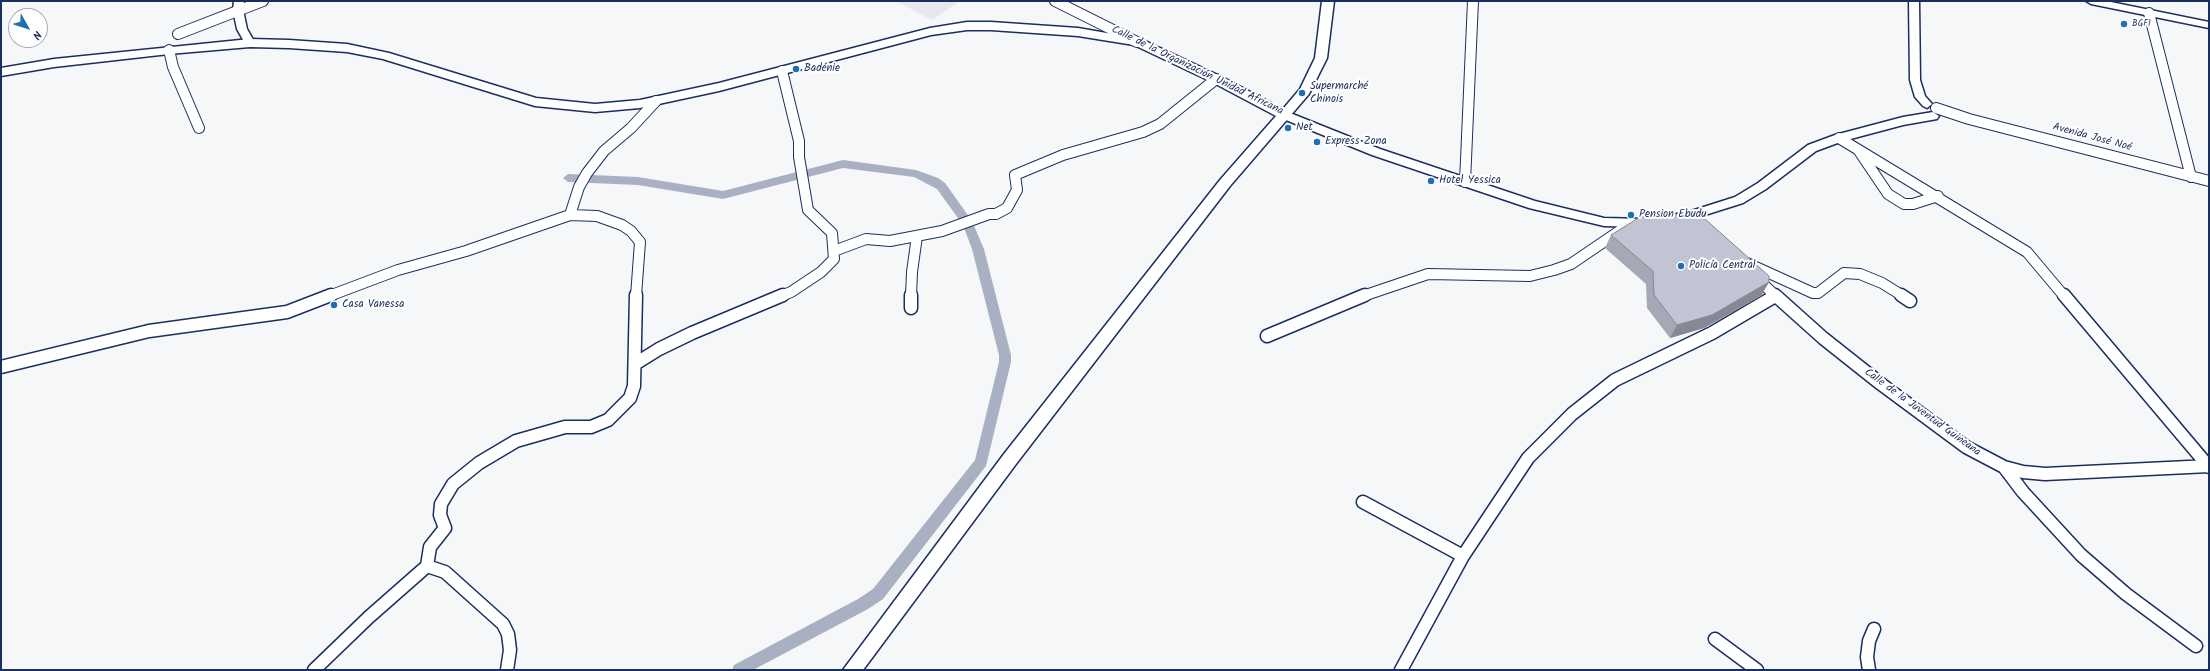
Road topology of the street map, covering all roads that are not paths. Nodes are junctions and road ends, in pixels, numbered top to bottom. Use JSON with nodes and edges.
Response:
{"nodes":[{"id":1,"x":263,"y":1,"type":"edge"},
{"id":2,"x":1055,"y":1,"type":"edge"},
{"id":3,"x":1328,"y":1,"type":"edge"},
{"id":4,"x":1473,"y":1,"type":"edge"},
{"id":5,"x":1914,"y":1,"type":"edge"},
{"id":6,"x":2091,"y":1,"type":"edge"},
{"id":7,"x":2129,"y":1,"type":"edge"},
{"id":8,"x":2113,"y":3,"type":"edge"},
{"id":9,"x":238,"y":6,"type":"edge"},
{"id":10,"x":2145,"y":12,"type":"junction"},
{"id":11,"x":2209,"y":25,"type":"edge"},
{"id":12,"x":178,"y":34,"type":"dead end"},
{"id":13,"x":1137,"y":42,"type":"junction"},
{"id":14,"x":250,"y":43,"type":"junction"},
{"id":15,"x":169,"y":50,"type":"junction"},
{"id":16,"x":782,"y":71,"type":"junction"},
{"id":17,"x":1,"y":72,"type":"edge"},
{"id":18,"x":1216,"y":79,"type":"junction"},
{"id":19,"x":656,"y":101,"type":"junction"},
{"id":20,"x":1930,"y":111,"type":"junction"},
{"id":21,"x":1285,"y":115,"type":"junction"},
{"id":22,"x":199,"y":128,"type":"dead end"},
{"id":23,"x":1839,"y":138,"type":"junction"},
{"id":24,"x":1856,"y":148,"type":"junction"},
{"id":25,"x":2191,"y":176,"type":"junction"},
{"id":26,"x":2209,"y":181,"type":"edge"},
{"id":27,"x":1465,"y":182,"type":"junction"},
{"id":28,"x":1938,"y":196,"type":"junction"},
{"id":29,"x":570,"y":215,"type":"junction"},
{"id":30,"x":1689,"y":216,"type":"junction"},
{"id":31,"x":1628,"y":224,"type":"junction"},
{"id":32,"x":1700,"y":226,"type":"edge"},
{"id":33,"x":917,"y":236,"type":"junction"},
{"id":34,"x":834,"y":251,"type":"junction"},
{"id":35,"x":1775,"y":296,"type":"junction"},
{"id":36,"x":1910,"y":301,"type":"dead end"},
{"id":37,"x":912,"y":308,"type":"dead end"},
{"id":38,"x":1267,"y":336,"type":"dead end"},
{"id":39,"x":635,"y":364,"type":"junction"},
{"id":40,"x":1,"y":367,"type":"edge"},
{"id":41,"x":2209,"y":466,"type":"edge"},
{"id":42,"x":2004,"y":467,"type":"junction"},
{"id":43,"x":1363,"y":502,"type":"dead end"},
{"id":44,"x":1463,"y":556,"type":"junction"},
{"id":45,"x":428,"y":566,"type":"junction"},
{"id":46,"x":1874,"y":629,"type":"dead end"},
{"id":47,"x":1716,"y":639,"type":"dead end"},
{"id":48,"x":2196,"y":646,"type":"dead end"},
{"id":49,"x":314,"y":670,"type":"edge"},
{"id":50,"x":507,"y":670,"type":"edge"},
{"id":51,"x":852,"y":670,"type":"edge"},
{"id":52,"x":1401,"y":670,"type":"edge"},
{"id":53,"x":1757,"y":670,"type":"edge"},
{"id":54,"x":1868,"y":670,"type":"edge"}],
"edges":[{"from":1,"to":9,"type":"street"},
{"from":2,"to":13,"type":"street","name":"Calle de la Organización Unidad Africana"},
{"from":3,"to":21,"type":"main road"},
{"from":4,"to":27,"type":"street"},
{"from":5,"to":20,"type":"street"},
{"from":6,"to":8,"type":"street"},
{"from":7,"to":10,"type":"street"},
{"from":8,"to":10,"type":"street"},
{"from":9,"to":12,"type":"street"},
{"from":9,"to":14,"type":"street"},
{"from":10,"to":11,"type":"street"},
{"from":10,"to":25,"type":"street"},
{"from":13,"to":16,"type":"main road"},
{"from":13,"to":18,"type":"main road","name":"Calle de la Organización Unidad Africana"},
{"from":14,"to":15,"type":"main road"},
{"from":14,"to":19,"type":"main road"},
{"from":15,"to":17,"type":"main road"},
{"from":15,"to":22,"type":"street"},
{"from":16,"to":19,"type":"main road"},
{"from":16,"to":34,"type":"street"},
{"from":18,"to":21,"type":"main road","name":"Calle de la Organización Unidad Africana"},
{"from":18,"to":33,"type":"street"},
{"from":19,"to":29,"type":"street"},
{"from":20,"to":23,"type":"street","name":"Calle de la Organización Unidad Africana"},
{"from":20,"to":25,"type":"street","name":"Avenida José Noé"},
{"from":21,"to":27,"type":"street","name":"Calle de la Organización Unidad Africana"},
{"from":21,"to":51,"type":"main road"},
{"from":23,"to":24,"type":"street"},
{"from":23,"to":30,"type":"street","name":"Calle de la Organización Unidad Africana"},
{"from":24,"to":28,"type":"street"},
{"from":24,"to":28,"type":"street"},
{"from":25,"to":26,"type":"street","name":"Avenida José Noé"},
{"from":27,"to":31,"type":"street","name":"Calle de la Organización Unidad Africana"},
{"from":28,"to":41,"type":"street"},
{"from":29,"to":39,"type":"street"},
{"from":29,"to":40,"type":"street"},
{"from":30,"to":31,"type":"street","name":"Calle de la Organización Unidad Africana"},
{"from":30,"to":32,"type":"street"},
{"from":31,"to":38,"type":"street"},
{"from":33,"to":34,"type":"street"},
{"from":33,"to":37,"type":"street"},
{"from":34,"to":39,"type":"street"},
{"from":35,"to":36,"type":"street","name":"Calle de la Juventud Guineana"},
{"from":35,"to":42,"type":"street","name":"Calle de la Juventud Guineana"},
{"from":35,"to":44,"type":"street"},
{"from":39,"to":45,"type":"street"},
{"from":41,"to":42,"type":"street","name":"Calle de la Juventud Guineana"},
{"from":42,"to":48,"type":"street"},
{"from":43,"to":44,"type":"street"},
{"from":44,"to":52,"type":"street"},
{"from":45,"to":49,"type":"street"},
{"from":45,"to":50,"type":"street"},
{"from":46,"to":54,"type":"street"},
{"from":47,"to":53,"type":"street"}]}
